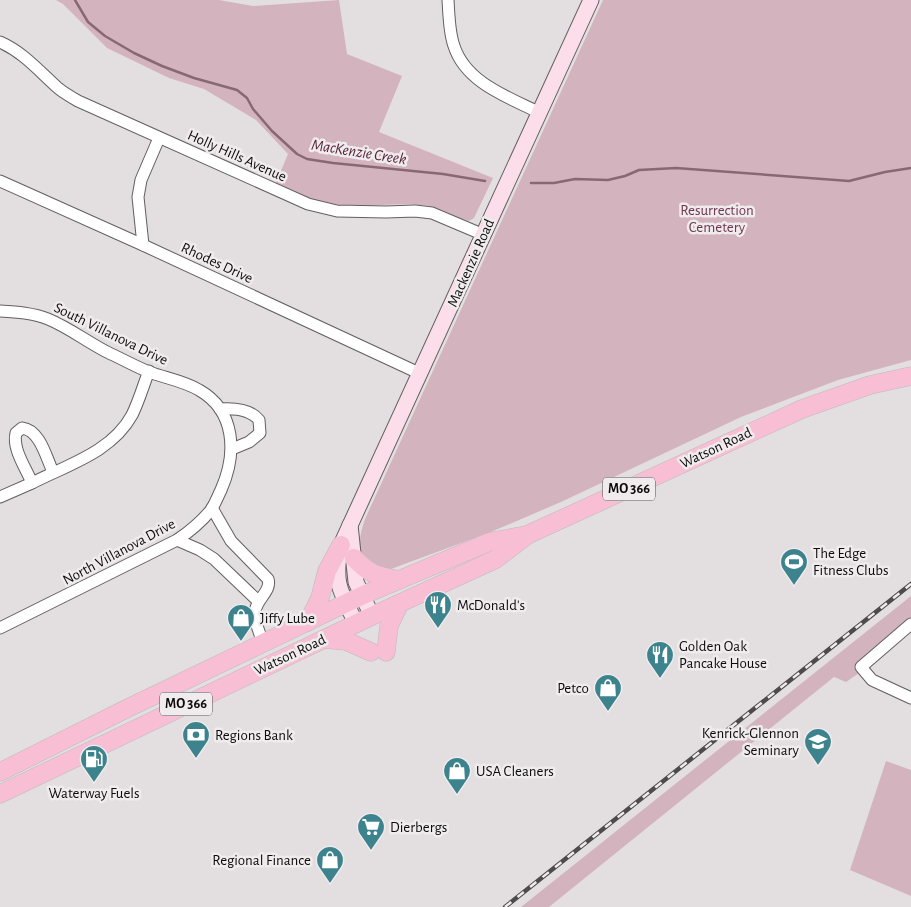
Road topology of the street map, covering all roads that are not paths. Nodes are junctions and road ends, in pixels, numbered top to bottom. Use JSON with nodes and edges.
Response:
{"nodes":[{"id":1,"x":448,"y":0,"type":"edge"},
{"id":2,"x":591,"y":0,"type":"edge"},
{"id":3,"x":0,"y":42,"type":"edge"},
{"id":4,"x":540,"y":112,"type":"junction"},
{"id":5,"x":159,"y":138,"type":"junction"},
{"id":6,"x":0,"y":181,"type":"edge"},
{"id":7,"x":484,"y":235,"type":"junction"},
{"id":8,"x":142,"y":245,"type":"junction"},
{"id":9,"x":0,"y":312,"type":"edge"},
{"id":10,"x":149,"y":372,"type":"junction"},
{"id":11,"x":421,"y":374,"type":"junction"},
{"id":12,"x":911,"y":376,"type":"edge"},
{"id":13,"x":179,"y":382,"type":"joint"},
{"id":14,"x":220,"y":409,"type":"junction"},
{"id":15,"x":232,"y":449,"type":"junction"},
{"id":16,"x":53,"y":472,"type":"junction"},
{"id":17,"x":32,"y":483,"type":"junction"},
{"id":18,"x":0,"y":497,"type":"edge"},
{"id":19,"x":212,"y":508,"type":"junction"},
{"id":20,"x":350,"y":525,"type":"junction"},
{"id":21,"x":527,"y":535,"type":"junction"},
{"id":22,"x":177,"y":540,"type":"junction"},
{"id":23,"x":341,"y":545,"type":"junction"},
{"id":24,"x":354,"y":558,"type":"junction"},
{"id":25,"x":399,"y":580,"type":"junction"},
{"id":26,"x":354,"y":600,"type":"junction"},
{"id":27,"x":258,"y":602,"type":"junction"},
{"id":28,"x":399,"y":605,"type":"junction"},
{"id":29,"x":364,"y":620,"type":"junction"},
{"id":30,"x":308,"y":622,"type":"junction"},
{"id":31,"x":910,"y":627,"type":"edge"},
{"id":32,"x":1,"y":628,"type":"edge"},
{"id":33,"x":324,"y":638,"type":"junction"},
{"id":34,"x":263,"y":643,"type":"junction"},
{"id":35,"x":911,"y":698,"type":"edge"},
{"id":36,"x":0,"y":772,"type":"edge"},
{"id":37,"x":0,"y":794,"type":"edge"}],
"edges":[{"from":1,"to":4,"type":"street"},
{"from":2,"to":4,"type":"main road","name":"Mackenzie Road"},
{"from":3,"to":5,"type":"street","name":"Holly Hills Avenue"},
{"from":4,"to":7,"type":"main road","name":"Mackenzie Road"},
{"from":5,"to":7,"type":"street","name":"Holly Hills Avenue"},
{"from":5,"to":8,"type":"street"},
{"from":6,"to":8,"type":"street","name":"Rhodes Drive"},
{"from":7,"to":11,"type":"main road","name":"Mackenzie Road"},
{"from":8,"to":11,"type":"street","name":"Rhodes Drive"},
{"from":9,"to":10,"type":"street","name":"South Villanova Drive"},
{"from":10,"to":13,"type":"street","name":"South Villanova Drive"},
{"from":10,"to":16,"type":"street"},
{"from":11,"to":20,"type":"main road","name":"Mackenzie Road"},
{"from":12,"to":21,"type":"main road","name":"Watson Road","number":"MO 366"},
{"from":13,"to":14,"type":"street","name":"North Villanova Drive"},
{"from":14,"to":15,"type":"street","name":"North Villanova Drive"},
{"from":14,"to":15,"type":"street"},
{"from":15,"to":19,"type":"street","name":"North Villanova Drive"},
{"from":16,"to":17,"type":"street"},
{"from":16,"to":17,"type":"street"},
{"from":17,"to":18,"type":"street"},
{"from":19,"to":22,"type":"street","name":"North Villanova Drive"},
{"from":19,"to":27,"type":"street"},
{"from":20,"to":23,"type":"main road","name":"Mackenzie Road"},
{"from":20,"to":24,"type":"main road","name":"Mackenzie Road"},
{"from":21,"to":25,"type":"main road","name":"Watson Road","number":"MO 366"},
{"from":21,"to":28,"type":"main road","name":"Watson Road","number":"MO 366"},
{"from":22,"to":27,"type":"street"},
{"from":22,"to":32,"type":"street","name":"North Villanova Drive"},
{"from":23,"to":26,"type":"main road","name":"Mackenzie Road"},
{"from":23,"to":30,"type":"main road"},
{"from":24,"to":25,"type":"main road"},
{"from":24,"to":26,"type":"main road","name":"Mackenzie Road"},
{"from":25,"to":26,"type":"main road","name":"Watson Road","number":"MO 366"},
{"from":26,"to":29,"type":"main road","name":"Mackenzie Road"},
{"from":26,"to":30,"type":"main road","name":"Watson Road","number":"MO 366"},
{"from":27,"to":34,"type":"street"},
{"from":28,"to":29,"type":"main road","name":"Watson Road","number":"MO 366"},
{"from":28,"to":33,"type":"main road"},
{"from":29,"to":33,"type":"main road","name":"Watson Road","number":"MO 366"},
{"from":30,"to":34,"type":"main road","name":"Watson Road","number":"MO 366"},
{"from":31,"to":35,"type":"street"},
{"from":33,"to":37,"type":"main road","name":"Watson Road","number":"MO 366"},
{"from":34,"to":36,"type":"main road","name":"Watson Road","number":"MO 366"}]}
